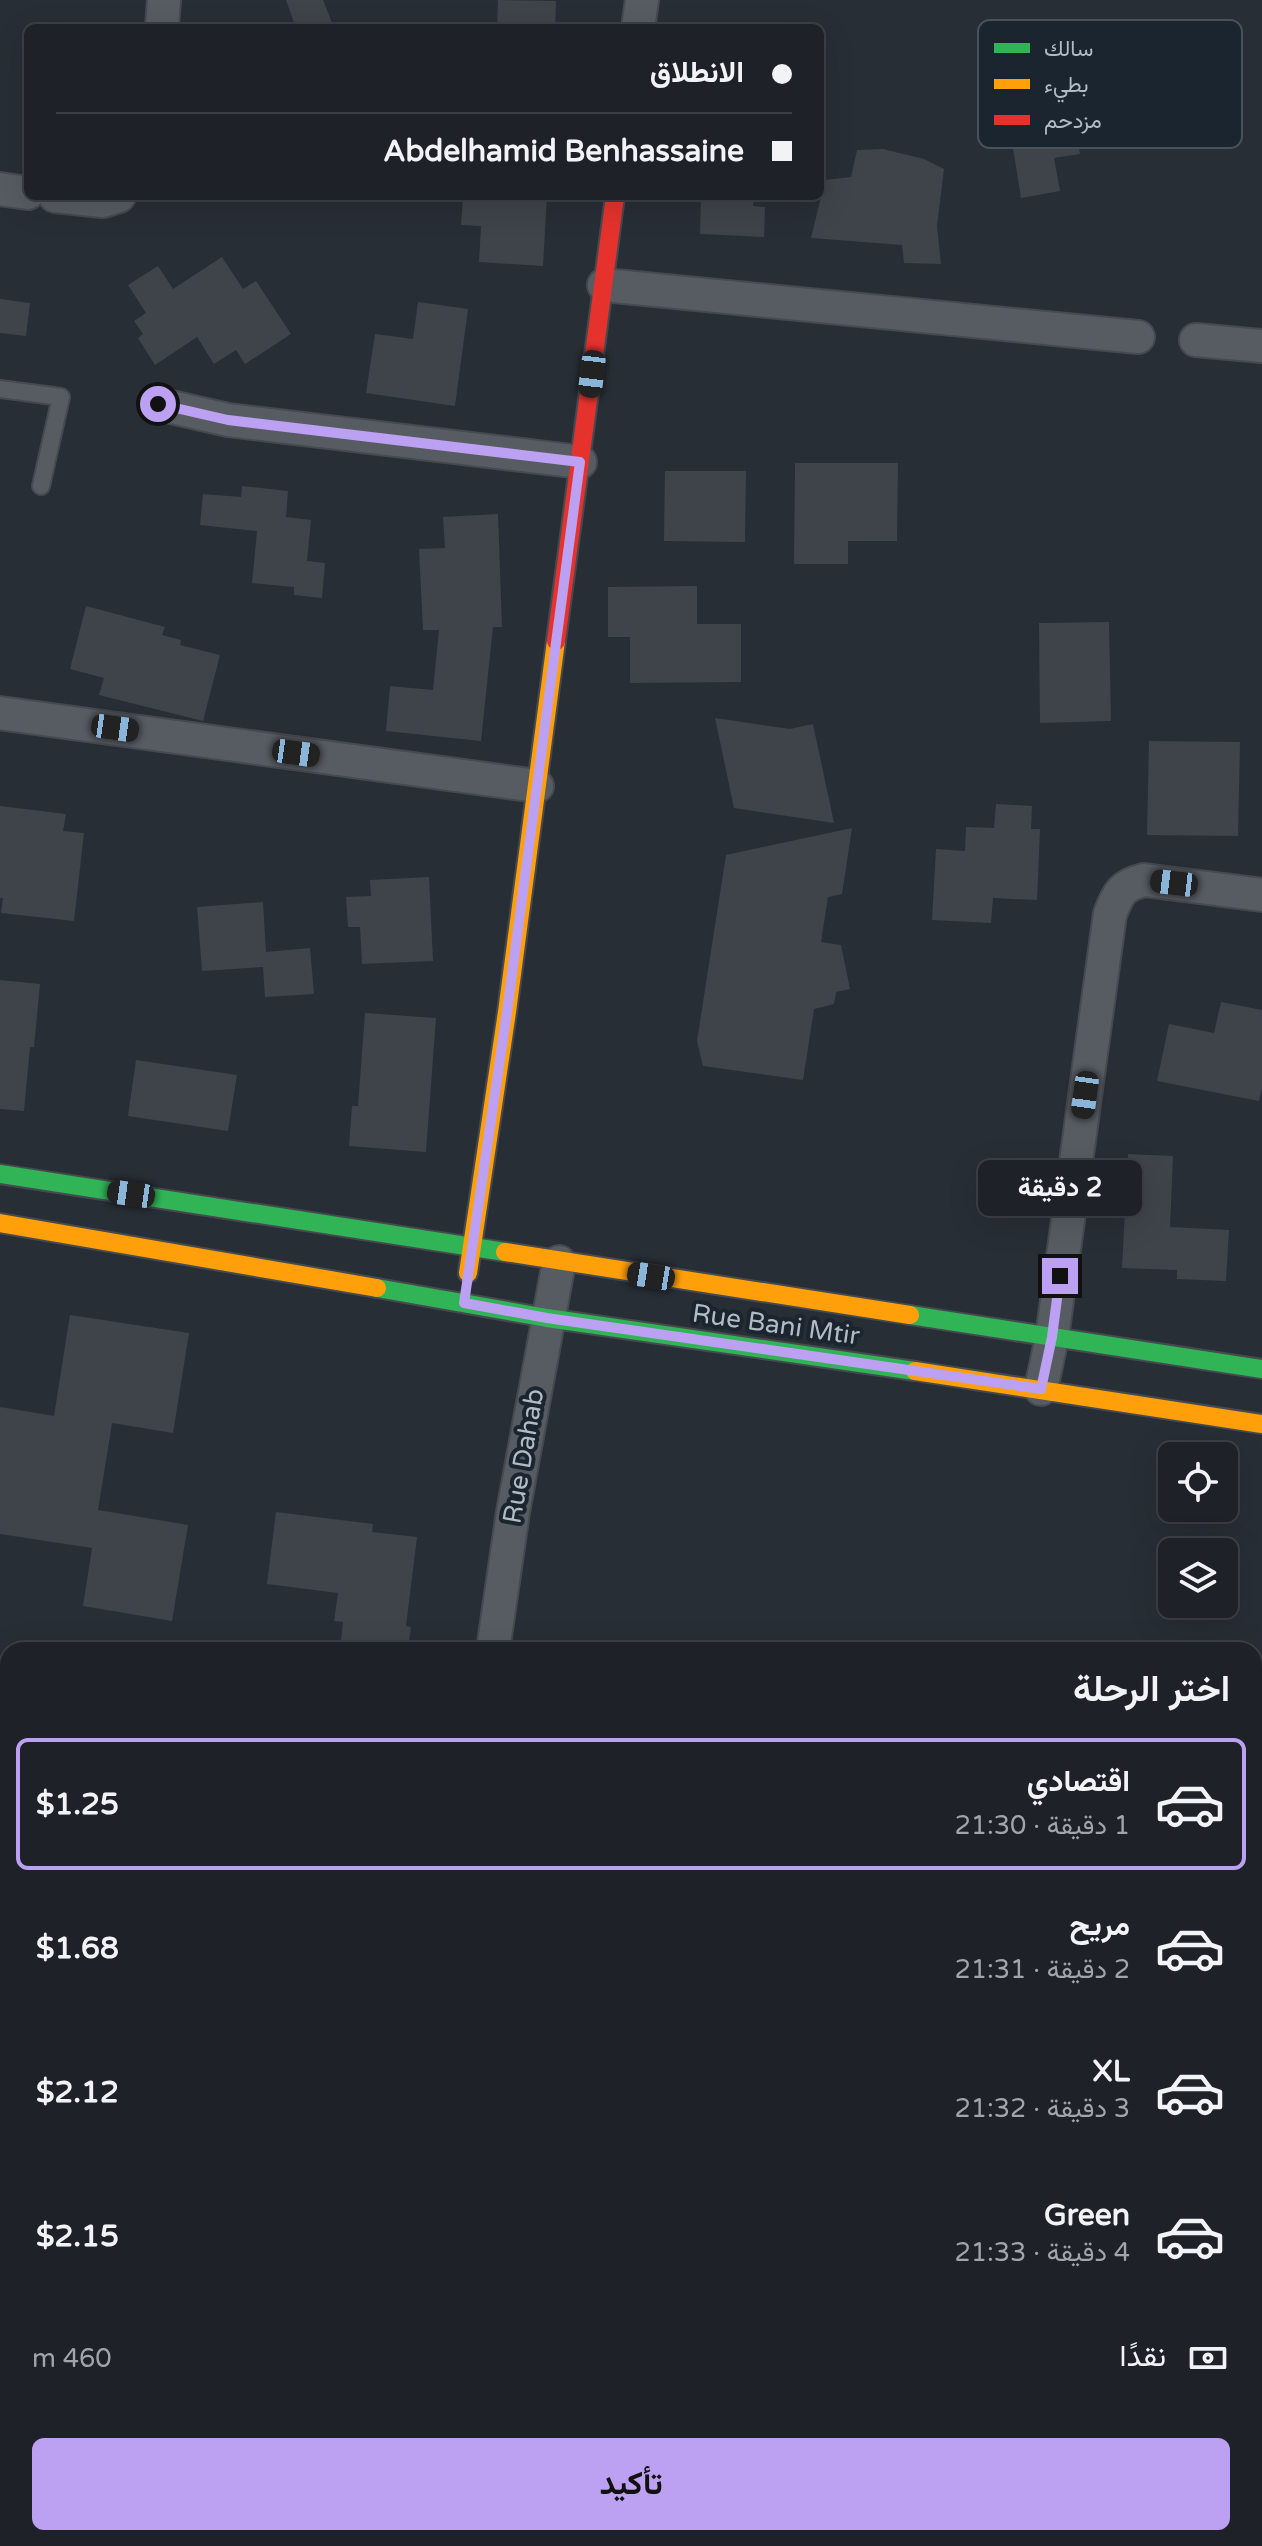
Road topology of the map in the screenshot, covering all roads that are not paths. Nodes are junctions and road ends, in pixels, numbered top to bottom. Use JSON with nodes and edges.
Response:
{"nodes":[{"id":1,"x":164,"y":0,"type":"edge"},
{"id":2,"x":642,"y":0,"type":"edge"},
{"id":3,"x":162,"y":24,"type":"edge"},
{"id":4,"x":639,"y":24,"type":"edge"},
{"id":5,"x":0,"y":189,"type":"edge"},
{"id":6,"x":24,"y":192,"type":"edge"},
{"id":7,"x":615,"y":200,"type":"edge"},
{"id":8,"x":604,"y":285,"type":"junction"},
{"id":9,"x":1138,"y":337,"type":"dead end"},
{"id":10,"x":1196,"y":340,"type":"dead end"},
{"id":11,"x":1262,"y":346,"type":"edge"},
{"id":12,"x":0,"y":389,"type":"edge"},
{"id":13,"x":158,"y":404,"type":"dead end"},
{"id":14,"x":580,"y":462,"type":"junction"},
{"id":15,"x":41,"y":486,"type":"dead end"},
{"id":16,"x":0,"y":713,"type":"edge"},
{"id":17,"x":537,"y":786,"type":"junction"},
{"id":18,"x":1262,"y":895,"type":"edge"},
{"id":19,"x":0,"y":1174,"type":"edge"},
{"id":20,"x":0,"y":1223,"type":"edge"},
{"id":21,"x":472,"y":1246,"type":"junction"},
{"id":22,"x":559,"y":1262,"type":"junction"},
{"id":23,"x":464,"y":1303,"type":"junction"},
{"id":24,"x":547,"y":1318,"type":"junction"},
{"id":25,"x":1052,"y":1337,"type":"junction"},
{"id":26,"x":1262,"y":1369,"type":"edge"},
{"id":27,"x":1041,"y":1389,"type":"junction"},
{"id":28,"x":1262,"y":1424,"type":"edge"},
{"id":29,"x":494,"y":1642,"type":"edge"}],
"edges":[{"from":1,"to":3,"type":"street"},
{"from":2,"to":4,"type":"street"},
{"from":5,"to":6,"type":"street"},
{"from":7,"to":8,"type":"street"},
{"from":8,"to":9,"type":"street"},
{"from":8,"to":14,"type":"street"},
{"from":10,"to":11,"type":"street"},
{"from":12,"to":15,"type":"lane"},
{"from":13,"to":14,"type":"street"},
{"from":14,"to":17,"type":"street"},
{"from":16,"to":17,"type":"street"},
{"from":17,"to":21,"type":"street"},
{"from":18,"to":25,"type":"street"},
{"from":19,"to":21,"type":"street","name":"Rue Bani Mtir"},
{"from":20,"to":23,"type":"street","name":"Rue Bani Mtir"},
{"from":21,"to":22,"type":"street","name":"Rue Bani Mtir"},
{"from":21,"to":23,"type":"street"},
{"from":22,"to":24,"type":"street","name":"Rue Dahab"},
{"from":22,"to":25,"type":"street","name":"Rue Bani Mtir"},
{"from":23,"to":24,"type":"street","name":"Rue Bani Mtir"},
{"from":24,"to":27,"type":"street","name":"Rue Bani Mtir"},
{"from":24,"to":29,"type":"street","name":"Rue Dahab"},
{"from":25,"to":26,"type":"street","name":"Rue Bani Mtir"},
{"from":25,"to":27,"type":"street"},
{"from":27,"to":28,"type":"street","name":"Rue Bani Mtir"}]}
